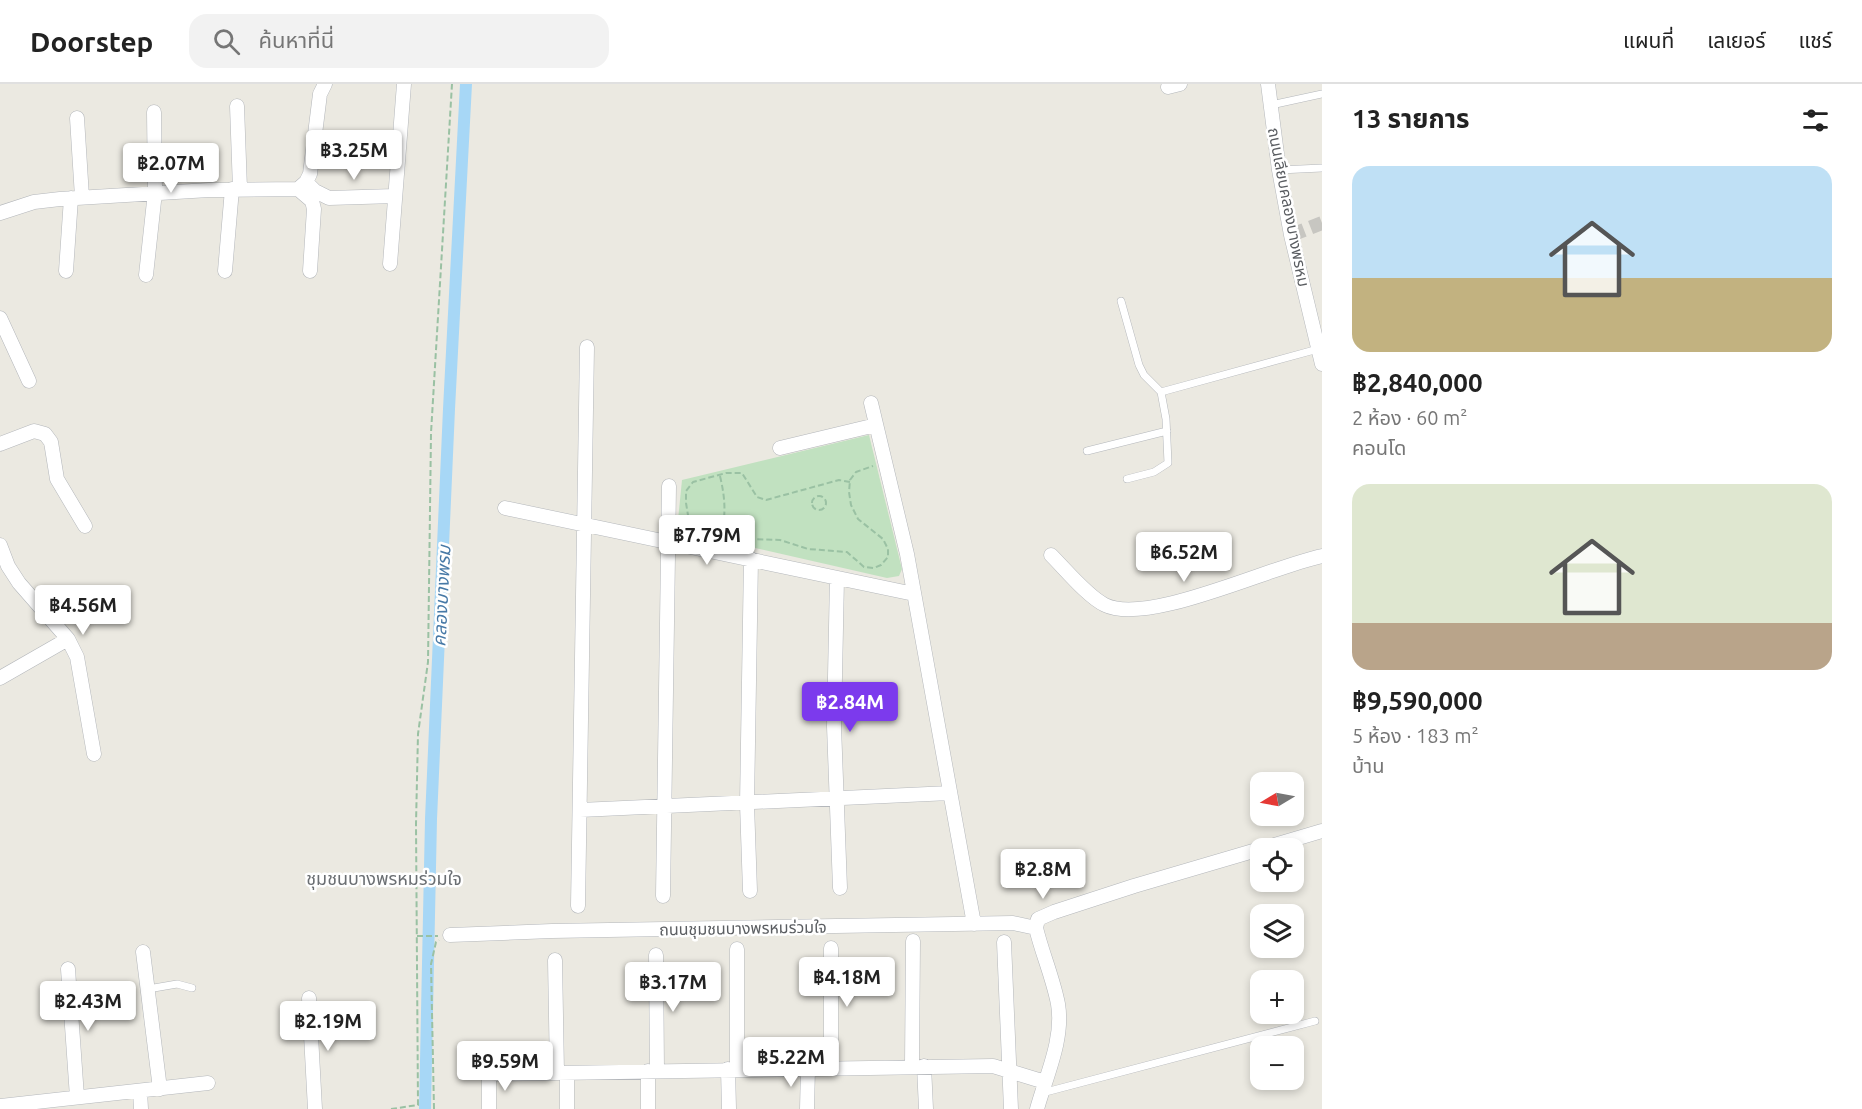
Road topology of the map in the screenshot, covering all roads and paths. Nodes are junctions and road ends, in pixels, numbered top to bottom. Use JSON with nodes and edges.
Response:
{"nodes":[{"id":1,"x":325,"y":84,"type":"edge"},
{"id":2,"x":404,"y":84,"type":"edge"},
{"id":3,"x":452,"y":84,"type":"edge"},
{"id":4,"x":1268,"y":84,"type":"edge"},
{"id":5,"x":1322,"y":94,"type":"edge"},
{"id":6,"x":1271,"y":105,"type":"junction"},
{"id":7,"x":237,"y":106,"type":"dead end"},
{"id":8,"x":154,"y":112,"type":"dead end"},
{"id":9,"x":77,"y":118,"type":"dead end"},
{"id":10,"x":1322,"y":168,"type":"edge"},
{"id":11,"x":1279,"y":170,"type":"junction"},
{"id":12,"x":302,"y":186,"type":"junction"},
{"id":13,"x":236,"y":189,"type":"junction"},
{"id":14,"x":155,"y":192,"type":"junction"},
{"id":15,"x":395,"y":196,"type":"junction"},
{"id":16,"x":76,"y":198,"type":"junction"},
{"id":17,"x":0,"y":213,"type":"edge"},
{"id":18,"x":390,"y":264,"type":"dead end"},
{"id":19,"x":66,"y":271,"type":"dead end"},
{"id":20,"x":310,"y":271,"type":"dead end"},
{"id":21,"x":225,"y":272,"type":"dead end"},
{"id":22,"x":146,"y":275,"type":"dead end"},
{"id":23,"x":1121,"y":301,"type":"dead end"},
{"id":24,"x":0,"y":318,"type":"edge"},
{"id":25,"x":587,"y":347,"type":"dead end"},
{"id":26,"x":1318,"y":349,"type":"junction"},
{"id":27,"x":1322,"y":364,"type":"edge"},
{"id":28,"x":29,"y":381,"type":"dead end"},
{"id":29,"x":1161,"y":392,"type":"junction"},
{"id":30,"x":871,"y":403,"type":"dead end"},
{"id":31,"x":876,"y":425,"type":"junction"},
{"id":32,"x":1167,"y":431,"type":"junction"},
{"id":33,"x":0,"y":444,"type":"edge"},
{"id":34,"x":780,"y":448,"type":"dead end"},
{"id":35,"x":1087,"y":451,"type":"dead end"},
{"id":36,"x":885,"y":462,"type":"junction"},
{"id":37,"x":720,"y":474,"type":"junction"},
{"id":38,"x":1127,"y":479,"type":"dead end"},
{"id":39,"x":850,"y":482,"type":"junction"},
{"id":40,"x":669,"y":486,"type":"dead end"},
{"id":41,"x":813,"y":500,"type":"joint"},
{"id":42,"x":505,"y":508,"type":"dead end"},
{"id":43,"x":584,"y":525,"type":"junction"},
{"id":44,"x":85,"y":526,"type":"dead end"},
{"id":45,"x":723,"y":526,"type":"junction"},
{"id":46,"x":668,"y":542,"type":"junction"},
{"id":47,"x":0,"y":545,"type":"edge"},
{"id":48,"x":1051,"y":555,"type":"dead end"},
{"id":49,"x":1322,"y":556,"type":"edge"},
{"id":50,"x":751,"y":560,"type":"junction"},
{"id":51,"x":837,"y":578,"type":"junction"},
{"id":52,"x":914,"y":594,"type":"junction"},
{"id":53,"x":68,"y":639,"type":"junction"},
{"id":54,"x":0,"y":678,"type":"edge"},
{"id":55,"x":94,"y":754,"type":"dead end"},
{"id":56,"x":950,"y":793,"type":"junction"},
{"id":57,"x":837,"y":799,"type":"junction"},
{"id":58,"x":747,"y":804,"type":"junction"},
{"id":59,"x":664,"y":807,"type":"junction"},
{"id":60,"x":580,"y":810,"type":"junction"},
{"id":61,"x":1322,"y":831,"type":"edge"},
{"id":62,"x":1298,"y":838,"type":"edge"},
{"id":63,"x":1250,"y":852,"type":"edge"},
{"id":64,"x":840,"y":888,"type":"dead end"},
{"id":65,"x":750,"y":891,"type":"dead end"},
{"id":66,"x":663,"y":896,"type":"dead end"},
{"id":67,"x":578,"y":906,"type":"dead end"},
{"id":68,"x":974,"y":924,"type":"junction"},
{"id":69,"x":1036,"y":928,"type":"junction"},
{"id":70,"x":443,"y":935,"type":"joint"},
{"id":71,"x":417,"y":936,"type":"junction"},
{"id":72,"x":913,"y":941,"type":"dead end"},
{"id":73,"x":436,"y":942,"type":"dead end"},
{"id":74,"x":1004,"y":942,"type":"dead end"},
{"id":75,"x":831,"y":948,"type":"dead end"},
{"id":76,"x":737,"y":949,"type":"dead end"},
{"id":77,"x":143,"y":952,"type":"dead end"},
{"id":78,"x":656,"y":955,"type":"dead end"},
{"id":79,"x":555,"y":960,"type":"dead end"},
{"id":80,"x":68,"y":969,"type":"dead end"},
{"id":81,"x":192,"y":988,"type":"dead end"},
{"id":82,"x":148,"y":989,"type":"junction"},
{"id":83,"x":309,"y":998,"type":"dead end"},
{"id":84,"x":1315,"y":1021,"type":"dead end"},
{"id":85,"x":918,"y":1066,"type":"junction"},
{"id":86,"x":808,"y":1068,"type":"junction"},
{"id":87,"x":831,"y":1068,"type":"junction"},
{"id":88,"x":733,"y":1069,"type":"junction"},
{"id":89,"x":653,"y":1071,"type":"junction"},
{"id":90,"x":1010,"y":1071,"type":"junction"},
{"id":91,"x":562,"y":1073,"type":"junction"},
{"id":92,"x":208,"y":1083,"type":"dead end"},
{"id":93,"x":1043,"y":1088,"type":"junction"},
{"id":94,"x":159,"y":1089,"type":"junction"},
{"id":95,"x":140,"y":1091,"type":"junction"},
{"id":96,"x":77,"y":1097,"type":"junction"},
{"id":97,"x":61,"y":1104,"type":"edge"},
{"id":98,"x":0,"y":1106,"type":"edge"},
{"id":99,"x":141,"y":1109,"type":"edge"},
{"id":100,"x":315,"y":1109,"type":"edge"},
{"id":101,"x":392,"y":1109,"type":"edge"},
{"id":102,"x":434,"y":1109,"type":"edge"},
{"id":103,"x":489,"y":1109,"type":"edge"},
{"id":104,"x":567,"y":1109,"type":"edge"},
{"id":105,"x":648,"y":1109,"type":"edge"},
{"id":106,"x":729,"y":1109,"type":"edge"},
{"id":107,"x":807,"y":1109,"type":"edge"},
{"id":108,"x":926,"y":1109,"type":"edge"},
{"id":109,"x":1011,"y":1109,"type":"edge"},
{"id":110,"x":1037,"y":1109,"type":"edge"}],
"edges":[{"from":1,"to":12,"type":"street"},
{"from":2,"to":15,"type":"street"},
{"from":3,"to":71,"type":"path"},
{"from":4,"to":6,"type":"street","name":"ถนนเลียบคลองบางพรหม"},
{"from":5,"to":6,"type":"lane"},
{"from":6,"to":11,"type":"street","name":"ถนนเลียบคลองบางพรหม"},
{"from":7,"to":13,"type":"street"},
{"from":8,"to":14,"type":"street"},
{"from":9,"to":16,"type":"street"},
{"from":10,"to":11,"type":"lane"},
{"from":11,"to":26,"type":"street","name":"ถนนเลียบคลองบางพรหม"},
{"from":12,"to":13,"type":"street"},
{"from":12,"to":15,"type":"street"},
{"from":12,"to":20,"type":"street"},
{"from":13,"to":14,"type":"street"},
{"from":13,"to":21,"type":"street"},
{"from":14,"to":16,"type":"street"},
{"from":14,"to":22,"type":"street"},
{"from":15,"to":18,"type":"street"},
{"from":16,"to":17,"type":"street"},
{"from":16,"to":19,"type":"street"},
{"from":23,"to":29,"type":"lane"},
{"from":24,"to":28,"type":"street"},
{"from":25,"to":43,"type":"street"},
{"from":26,"to":27,"type":"street","name":"ถนนเลียบคลองบางพรหม"},
{"from":26,"to":29,"type":"lane"},
{"from":29,"to":32,"type":"lane"},
{"from":30,"to":31,"type":"street"},
{"from":31,"to":34,"type":"street"},
{"from":31,"to":36,"type":"street"},
{"from":32,"to":35,"type":"lane"},
{"from":32,"to":38,"type":"lane"},
{"from":33,"to":44,"type":"street"},
{"from":36,"to":39,"type":"path"},
{"from":36,"to":52,"type":"street"},
{"from":37,"to":39,"type":"path"},
{"from":37,"to":45,"type":"path"},
{"from":37,"to":45,"type":"path"},
{"from":39,"to":45,"type":"path"},
{"from":40,"to":46,"type":"street"},
{"from":41,"to":41,"type":"path"},
{"from":42,"to":43,"type":"street"},
{"from":43,"to":46,"type":"street"},
{"from":43,"to":60,"type":"street"},
{"from":46,"to":50,"type":"street"},
{"from":46,"to":59,"type":"street"},
{"from":47,"to":53,"type":"street"},
{"from":48,"to":49,"type":"street"},
{"from":50,"to":51,"type":"street"},
{"from":50,"to":58,"type":"street"},
{"from":51,"to":52,"type":"street"},
{"from":51,"to":57,"type":"street"},
{"from":52,"to":56,"type":"street"},
{"from":53,"to":54,"type":"street"},
{"from":53,"to":55,"type":"street"},
{"from":56,"to":57,"type":"street"},
{"from":56,"to":68,"type":"street"},
{"from":57,"to":58,"type":"street"},
{"from":57,"to":64,"type":"street"},
{"from":58,"to":59,"type":"street"},
{"from":58,"to":65,"type":"street"},
{"from":59,"to":60,"type":"street"},
{"from":59,"to":66,"type":"street"},
{"from":60,"to":67,"type":"street"},
{"from":61,"to":62,"type":"street"},
{"from":63,"to":69,"type":"street"},
{"from":68,"to":69,"type":"street","name":"ถนนชุมชนบางพรหมร่วมใจ"},
{"from":68,"to":70,"type":"street","name":"ถนนชุมชนบางพรหมร่วมใจ"},
{"from":69,"to":93,"type":"street"},
{"from":70,"to":71,"type":"path"},
{"from":71,"to":101,"type":"path"},
{"from":72,"to":85,"type":"street"},
{"from":73,"to":102,"type":"path"},
{"from":74,"to":90,"type":"street"},
{"from":75,"to":87,"type":"street"},
{"from":76,"to":88,"type":"street"},
{"from":77,"to":82,"type":"street"},
{"from":78,"to":89,"type":"street"},
{"from":79,"to":91,"type":"street"},
{"from":80,"to":96,"type":"street"},
{"from":81,"to":82,"type":"lane"},
{"from":82,"to":94,"type":"street"},
{"from":83,"to":100,"type":"street"},
{"from":84,"to":93,"type":"lane"},
{"from":85,"to":87,"type":"street"},
{"from":85,"to":90,"type":"street"},
{"from":85,"to":108,"type":"street"},
{"from":86,"to":87,"type":"street"},
{"from":86,"to":88,"type":"street"},
{"from":86,"to":107,"type":"street"},
{"from":88,"to":89,"type":"street"},
{"from":88,"to":106,"type":"street"},
{"from":89,"to":91,"type":"street"},
{"from":89,"to":105,"type":"street"},
{"from":90,"to":93,"type":"street"},
{"from":90,"to":109,"type":"street"},
{"from":91,"to":103,"type":"street"},
{"from":91,"to":104,"type":"street"},
{"from":92,"to":94,"type":"street"},
{"from":93,"to":110,"type":"street"},
{"from":94,"to":95,"type":"street"},
{"from":95,"to":96,"type":"street"},
{"from":95,"to":99,"type":"street"},
{"from":96,"to":97,"type":"street"},
{"from":97,"to":98,"type":"street"}]}
